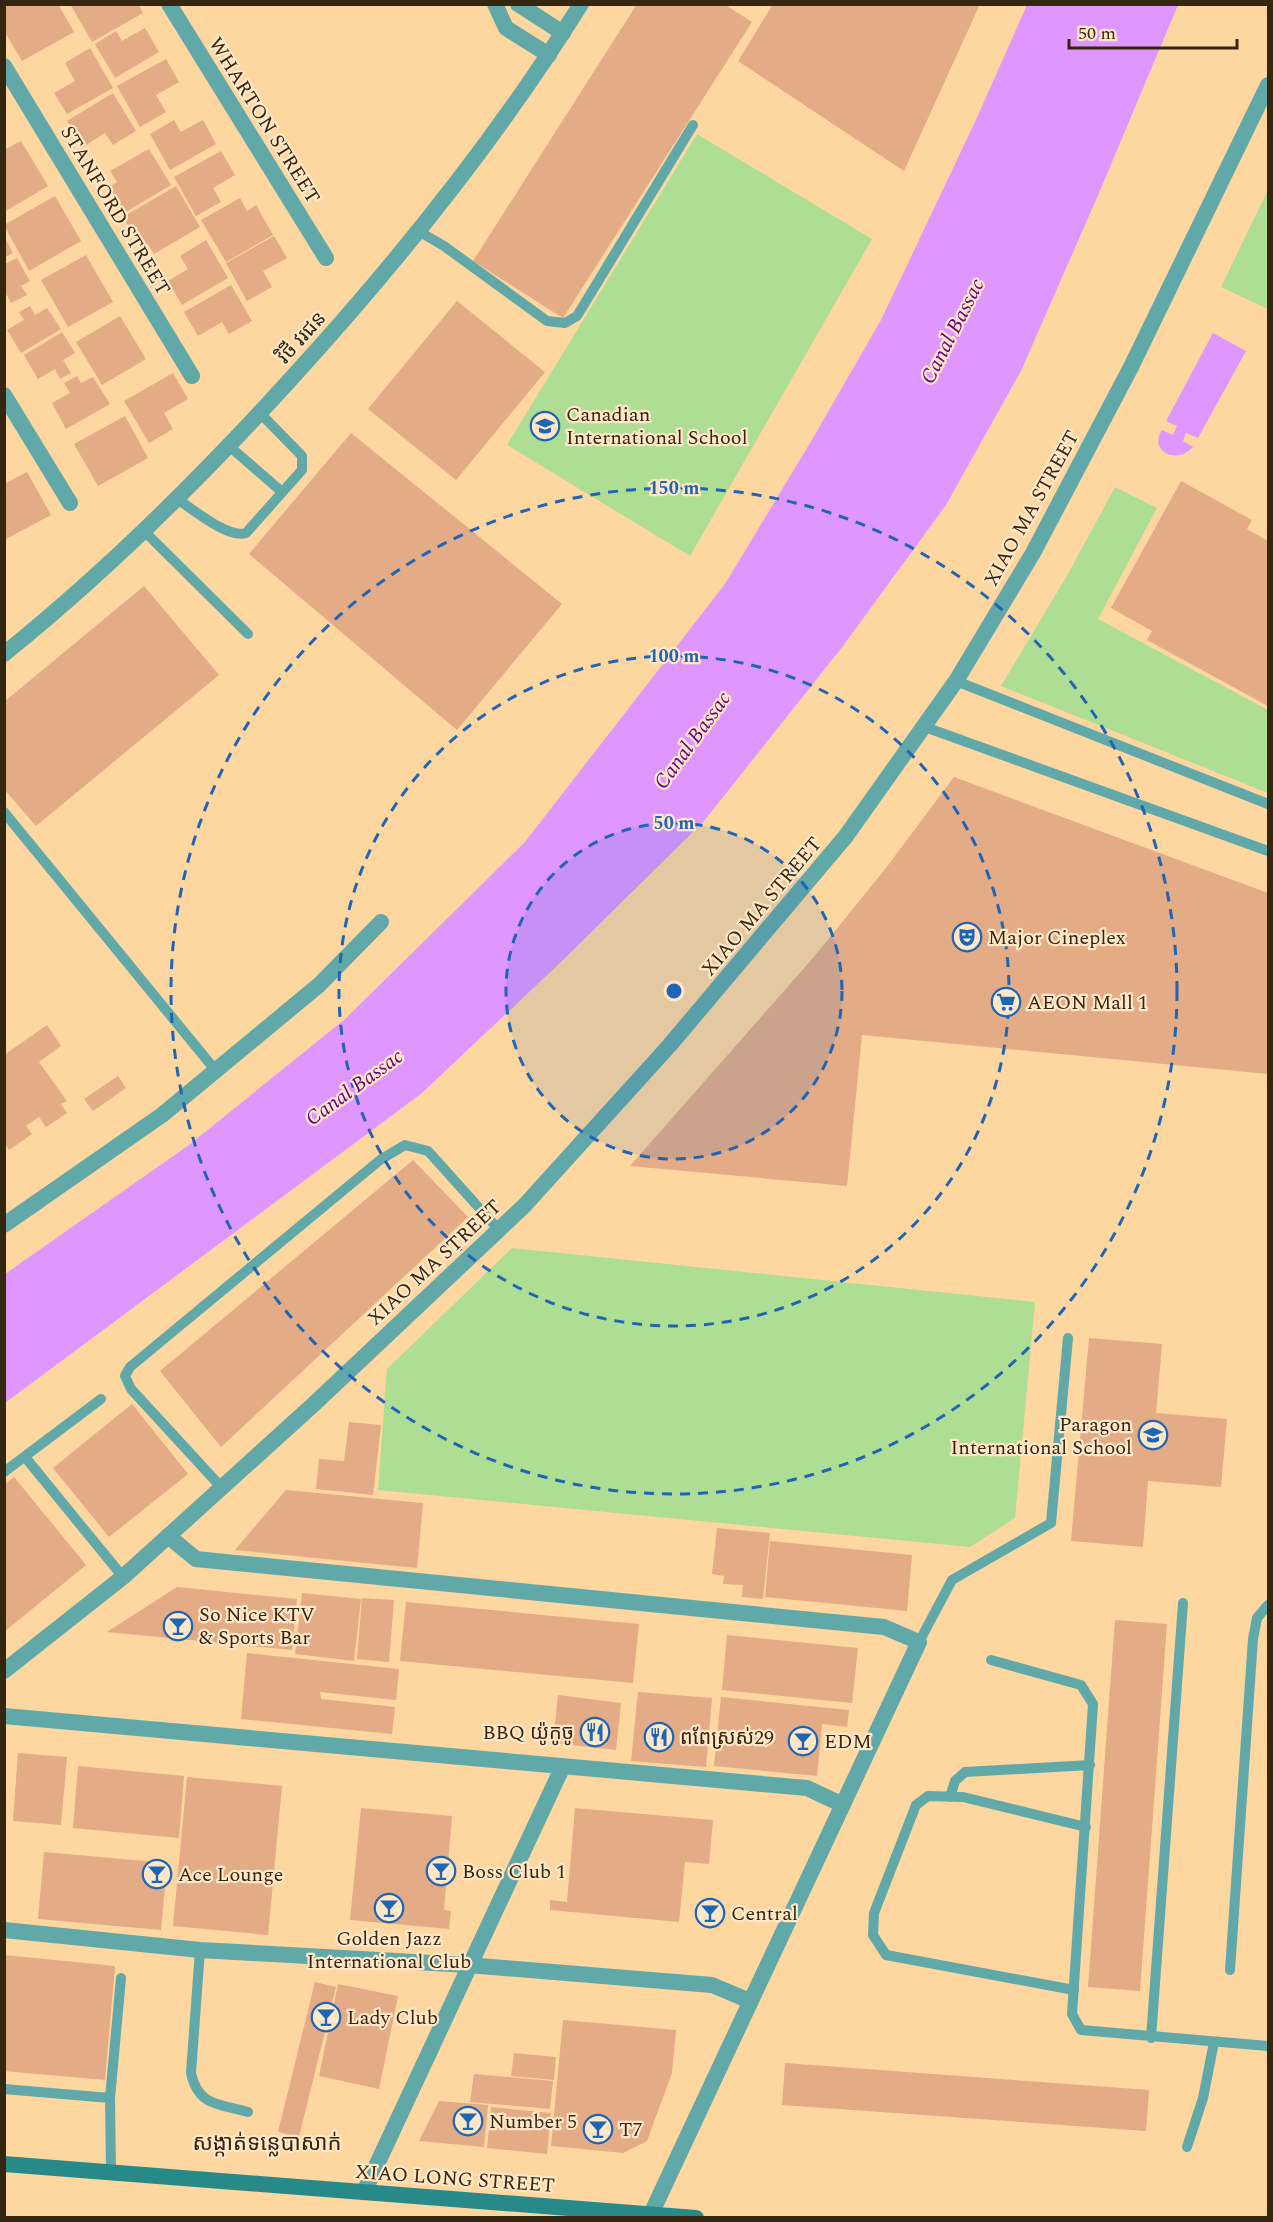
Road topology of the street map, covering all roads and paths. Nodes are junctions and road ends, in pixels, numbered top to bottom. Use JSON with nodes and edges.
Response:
{"nodes":[{"id":1,"x":169,"y":4,"type":"edge"},
{"id":2,"x":495,"y":4,"type":"edge"},
{"id":3,"x":518,"y":4,"type":"edge"},
{"id":4,"x":581,"y":4,"type":"edge"},
{"id":5,"x":563,"y":33,"type":"junction"},
{"id":6,"x":549,"y":55,"type":"junction"},
{"id":7,"x":4,"y":66,"type":"edge"},
{"id":8,"x":1269,"y":85,"type":"edge"},
{"id":9,"x":693,"y":125,"type":"dead end"},
{"id":10,"x":420,"y":232,"type":"junction"},
{"id":11,"x":326,"y":258,"type":"dead end"},
{"id":12,"x":192,"y":376,"type":"dead end"},
{"id":13,"x":4,"y":395,"type":"edge"},
{"id":14,"x":260,"y":413,"type":"junction"},
{"id":15,"x":229,"y":446,"type":"junction"},
{"id":16,"x":282,"y":492,"type":"junction"},
{"id":17,"x":177,"y":499,"type":"junction"},
{"id":18,"x":70,"y":503,"type":"dead end"},
{"id":19,"x":144,"y":531,"type":"junction"},
{"id":20,"x":248,"y":634,"type":"dead end"},
{"id":21,"x":4,"y":654,"type":"edge"},
{"id":22,"x":956,"y":681,"type":"junction"},
{"id":23,"x":925,"y":727,"type":"junction"},
{"id":24,"x":1269,"y":804,"type":"edge"},
{"id":25,"x":4,"y":812,"type":"edge"},
{"id":26,"x":1269,"y":851,"type":"edge"},
{"id":27,"x":381,"y":922,"type":"dead end"},
{"id":28,"x":216,"y":1071,"type":"junction"},
{"id":29,"x":4,"y":1225,"type":"edge"},
{"id":30,"x":499,"y":1230,"type":"junction"},
{"id":31,"x":1068,"y":1338,"type":"dead end"},
{"id":32,"x":100,"y":1399,"type":"dead end"},
{"id":33,"x":25,"y":1457,"type":"junction"},
{"id":34,"x":4,"y":1472,"type":"edge"},
{"id":35,"x":222,"y":1488,"type":"junction"},
{"id":36,"x":168,"y":1536,"type":"junction"},
{"id":37,"x":123,"y":1577,"type":"junction"},
{"id":38,"x":1182,"y":1603,"type":"dead end"},
{"id":39,"x":1269,"y":1605,"type":"edge"},
{"id":40,"x":919,"y":1642,"type":"junction"},
{"id":41,"x":991,"y":1660,"type":"dead end"},
{"id":42,"x":4,"y":1671,"type":"edge"},
{"id":43,"x":4,"y":1716,"type":"edge"},
{"id":44,"x":1090,"y":1765,"type":"junction"},
{"id":45,"x":563,"y":1766,"type":"junction"},
{"id":46,"x":951,"y":1797,"type":"junction"},
{"id":47,"x":843,"y":1805,"type":"junction"},
{"id":48,"x":1086,"y":1827,"type":"junction"},
{"id":49,"x":4,"y":1930,"type":"edge"},
{"id":50,"x":200,"y":1950,"type":"junction"},
{"id":51,"x":468,"y":1965,"type":"junction"},
{"id":52,"x":1230,"y":1970,"type":"dead end"},
{"id":53,"x":121,"y":1978,"type":"dead end"},
{"id":54,"x":1074,"y":1990,"type":"junction"},
{"id":55,"x":750,"y":2001,"type":"junction"},
{"id":56,"x":1150,"y":2037,"type":"junction"},
{"id":57,"x":1214,"y":2042,"type":"junction"},
{"id":58,"x":1269,"y":2046,"type":"edge"},
{"id":59,"x":4,"y":2089,"type":"edge"},
{"id":60,"x":110,"y":2098,"type":"junction"},
{"id":61,"x":248,"y":2112,"type":"dead end"},
{"id":62,"x":1187,"y":2147,"type":"dead end"},
{"id":63,"x":4,"y":2164,"type":"edge"},
{"id":64,"x":111,"y":2172,"type":"junction"},
{"id":65,"x":364,"y":2192,"type":"junction"},
{"id":66,"x":650,"y":2216,"type":"edge"},
{"id":67,"x":696,"y":2217,"type":"edge"}],
"edges":[{"from":1,"to":11,"type":"street","name":"WHARTON STREET"},
{"from":2,"to":6,"type":"street"},
{"from":3,"to":5,"type":"street"},
{"from":4,"to":5,"type":"street","name":"វិថី វរជន"},
{"from":5,"to":6,"type":"street","name":"វិថី វរជន"},
{"from":6,"to":10,"type":"street","name":"វិថី វរជន"},
{"from":7,"to":12,"type":"street","name":"STANFORD STREET"},
{"from":8,"to":22,"type":"street","name":"XIAO MA STREET"},
{"from":9,"to":10,"type":"lane"},
{"from":10,"to":14,"type":"street","name":"វិថី វរជន"},
{"from":13,"to":18,"type":"street"},
{"from":14,"to":15,"type":"street","name":"វិថី វរជន"},
{"from":14,"to":16,"type":"lane"},
{"from":15,"to":16,"type":"lane"},
{"from":15,"to":17,"type":"street","name":"វិថី វរជន"},
{"from":16,"to":17,"type":"lane"},
{"from":17,"to":19,"type":"street","name":"វិថី វរជន"},
{"from":19,"to":20,"type":"lane"},
{"from":19,"to":21,"type":"street","name":"វិថី វរជន"},
{"from":22,"to":23,"type":"street","name":"XIAO MA STREET"},
{"from":22,"to":24,"type":"lane"},
{"from":23,"to":26,"type":"lane"},
{"from":23,"to":30,"type":"street","name":"XIAO MA STREET"},
{"from":25,"to":28,"type":"lane"},
{"from":27,"to":28,"type":"street"},
{"from":28,"to":29,"type":"street"},
{"from":30,"to":35,"type":"street","name":"XIAO MA STREET"},
{"from":30,"to":35,"type":"lane"},
{"from":31,"to":40,"type":"lane"},
{"from":32,"to":33,"type":"lane"},
{"from":33,"to":34,"type":"lane"},
{"from":33,"to":37,"type":"lane"},
{"from":35,"to":36,"type":"street","name":"XIAO MA STREET"},
{"from":36,"to":37,"type":"street","name":"XIAO MA STREET"},
{"from":36,"to":40,"type":"street"},
{"from":37,"to":42,"type":"street","name":"XIAO MA STREET"},
{"from":38,"to":56,"type":"lane"},
{"from":39,"to":52,"type":"lane"},
{"from":40,"to":47,"type":"street"},
{"from":41,"to":44,"type":"lane"},
{"from":43,"to":45,"type":"street"},
{"from":44,"to":46,"type":"lane"},
{"from":44,"to":48,"type":"lane"},
{"from":45,"to":47,"type":"street"},
{"from":45,"to":51,"type":"street"},
{"from":46,"to":48,"type":"lane"},
{"from":46,"to":54,"type":"lane"},
{"from":47,"to":55,"type":"street"},
{"from":48,"to":54,"type":"lane"},
{"from":49,"to":50,"type":"street"},
{"from":50,"to":51,"type":"street"},
{"from":50,"to":61,"type":"lane"},
{"from":51,"to":55,"type":"street"},
{"from":51,"to":65,"type":"street"},
{"from":53,"to":60,"type":"lane"},
{"from":54,"to":56,"type":"lane"},
{"from":55,"to":66,"type":"street"},
{"from":56,"to":57,"type":"lane"},
{"from":57,"to":58,"type":"lane"},
{"from":57,"to":62,"type":"lane"},
{"from":59,"to":60,"type":"lane"},
{"from":60,"to":64,"type":"lane"},
{"from":63,"to":64,"type":"main road","name":"XIAO LONG STREET"},
{"from":64,"to":65,"type":"main road","name":"XIAO LONG STREET"},
{"from":65,"to":66,"type":"main road","name":"XIAO LONG STREET"},
{"from":66,"to":67,"type":"main road","name":"XIAO LONG STREET"}]}
